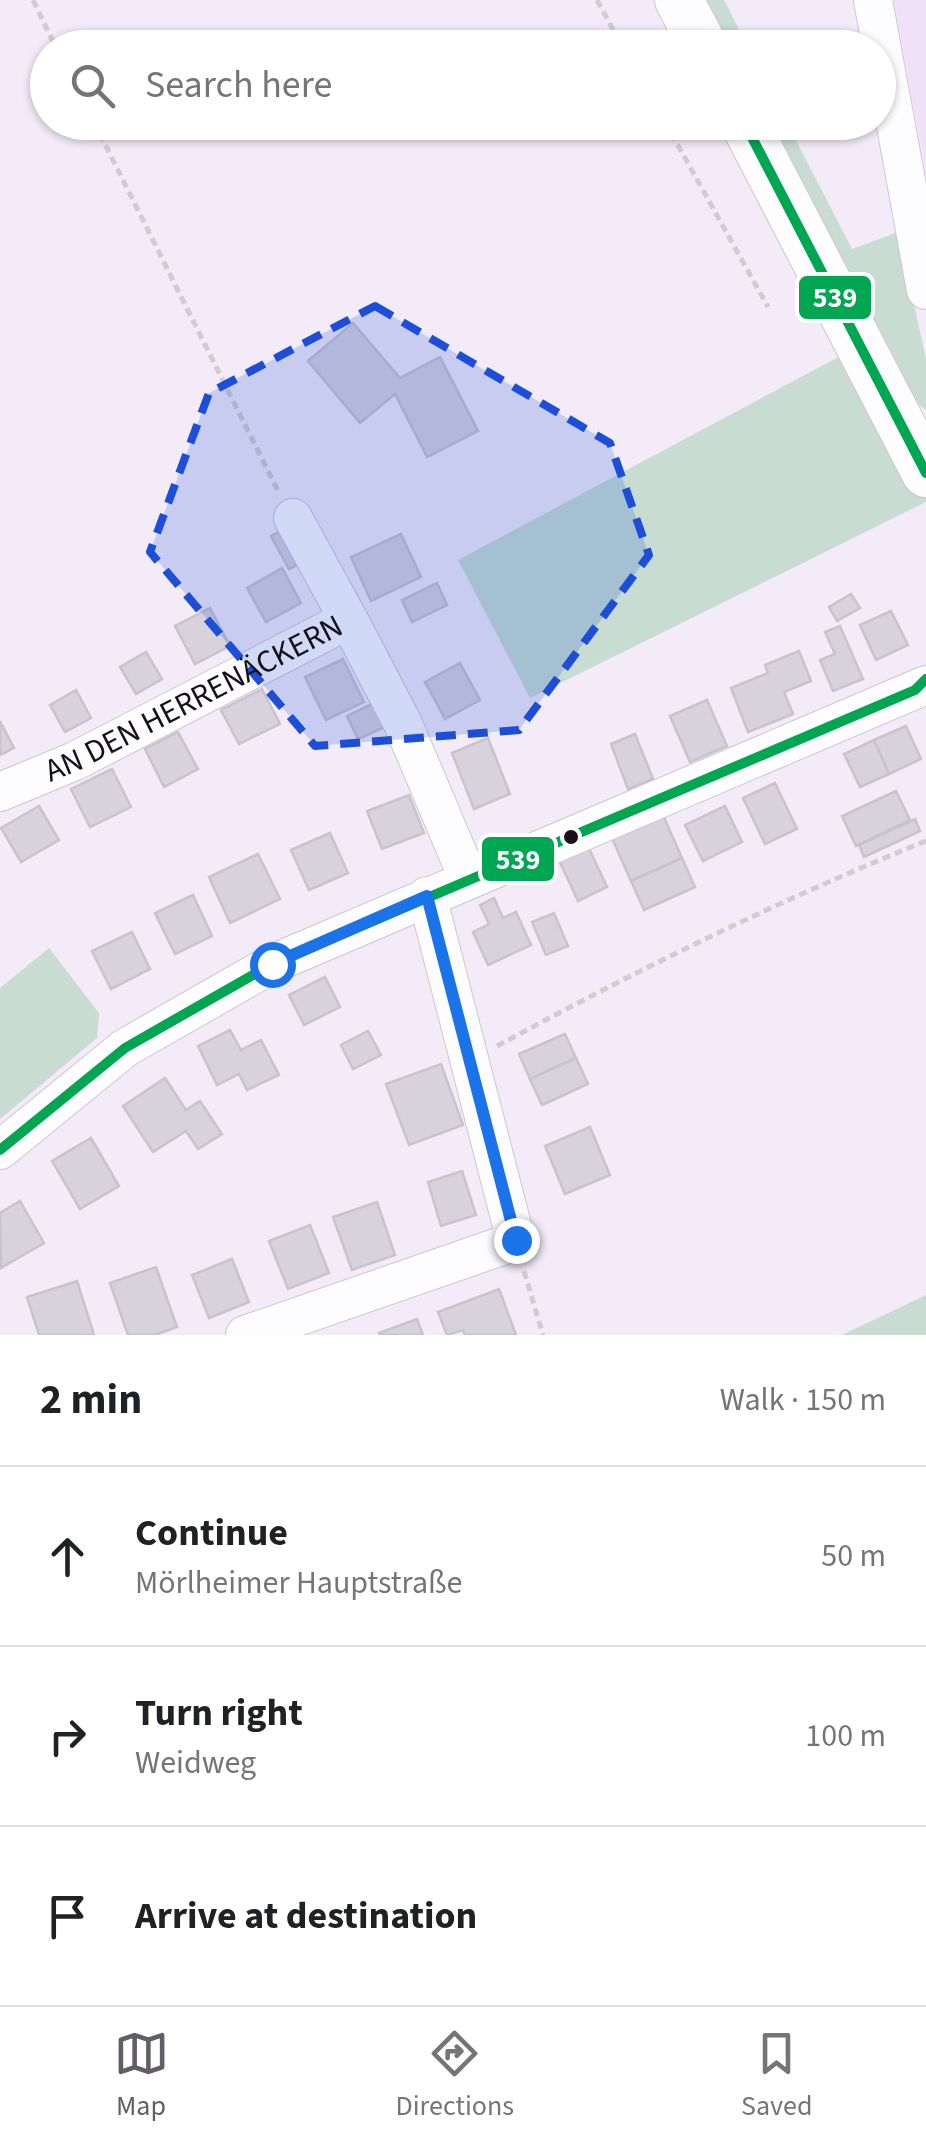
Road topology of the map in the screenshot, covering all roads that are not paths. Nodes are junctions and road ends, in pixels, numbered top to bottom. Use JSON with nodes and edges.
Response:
{"nodes":[{"id":1,"x":679,"y":0,"type":"edge"},
{"id":2,"x":873,"y":0,"type":"edge"},
{"id":3,"x":695,"y":30,"type":"edge"},
{"id":4,"x":878,"y":30,"type":"edge"},
{"id":5,"x":896,"y":126,"type":"edge"},
{"id":6,"x":753,"y":140,"type":"edge"},
{"id":7,"x":926,"y":290,"type":"edge"},
{"id":8,"x":926,"y":473,"type":"edge"},
{"id":9,"x":293,"y":518,"type":"road end"},
{"id":10,"x":352,"y":626,"type":"junction"},
{"id":11,"x":923,"y":686,"type":"edge"},
{"id":12,"x":0,"y":792,"type":"edge"},
{"id":13,"x":468,"y":878,"type":"junction"},
{"id":14,"x":427,"y":896,"type":"junction"},
{"id":15,"x":0,"y":1150,"type":"edge"},
{"id":16,"x":245,"y":1335,"type":"edge"}],
"edges":[{"from":1,"to":3,"type":"main road"},
{"from":2,"to":4,"type":"street"},
{"from":5,"to":7,"type":"street"},
{"from":6,"to":8,"type":"main road"},
{"from":9,"to":10,"type":"street"},
{"from":10,"to":12,"type":"street","name":"AN DEN HERRENÄCKERN"},
{"from":10,"to":13,"type":"street","name":"AN DEN HERRENÄCKERN"},
{"from":11,"to":13,"type":"street"},
{"from":13,"to":14,"type":"street"},
{"from":14,"to":15,"type":"street"},
{"from":14,"to":16,"type":"street"}]}
